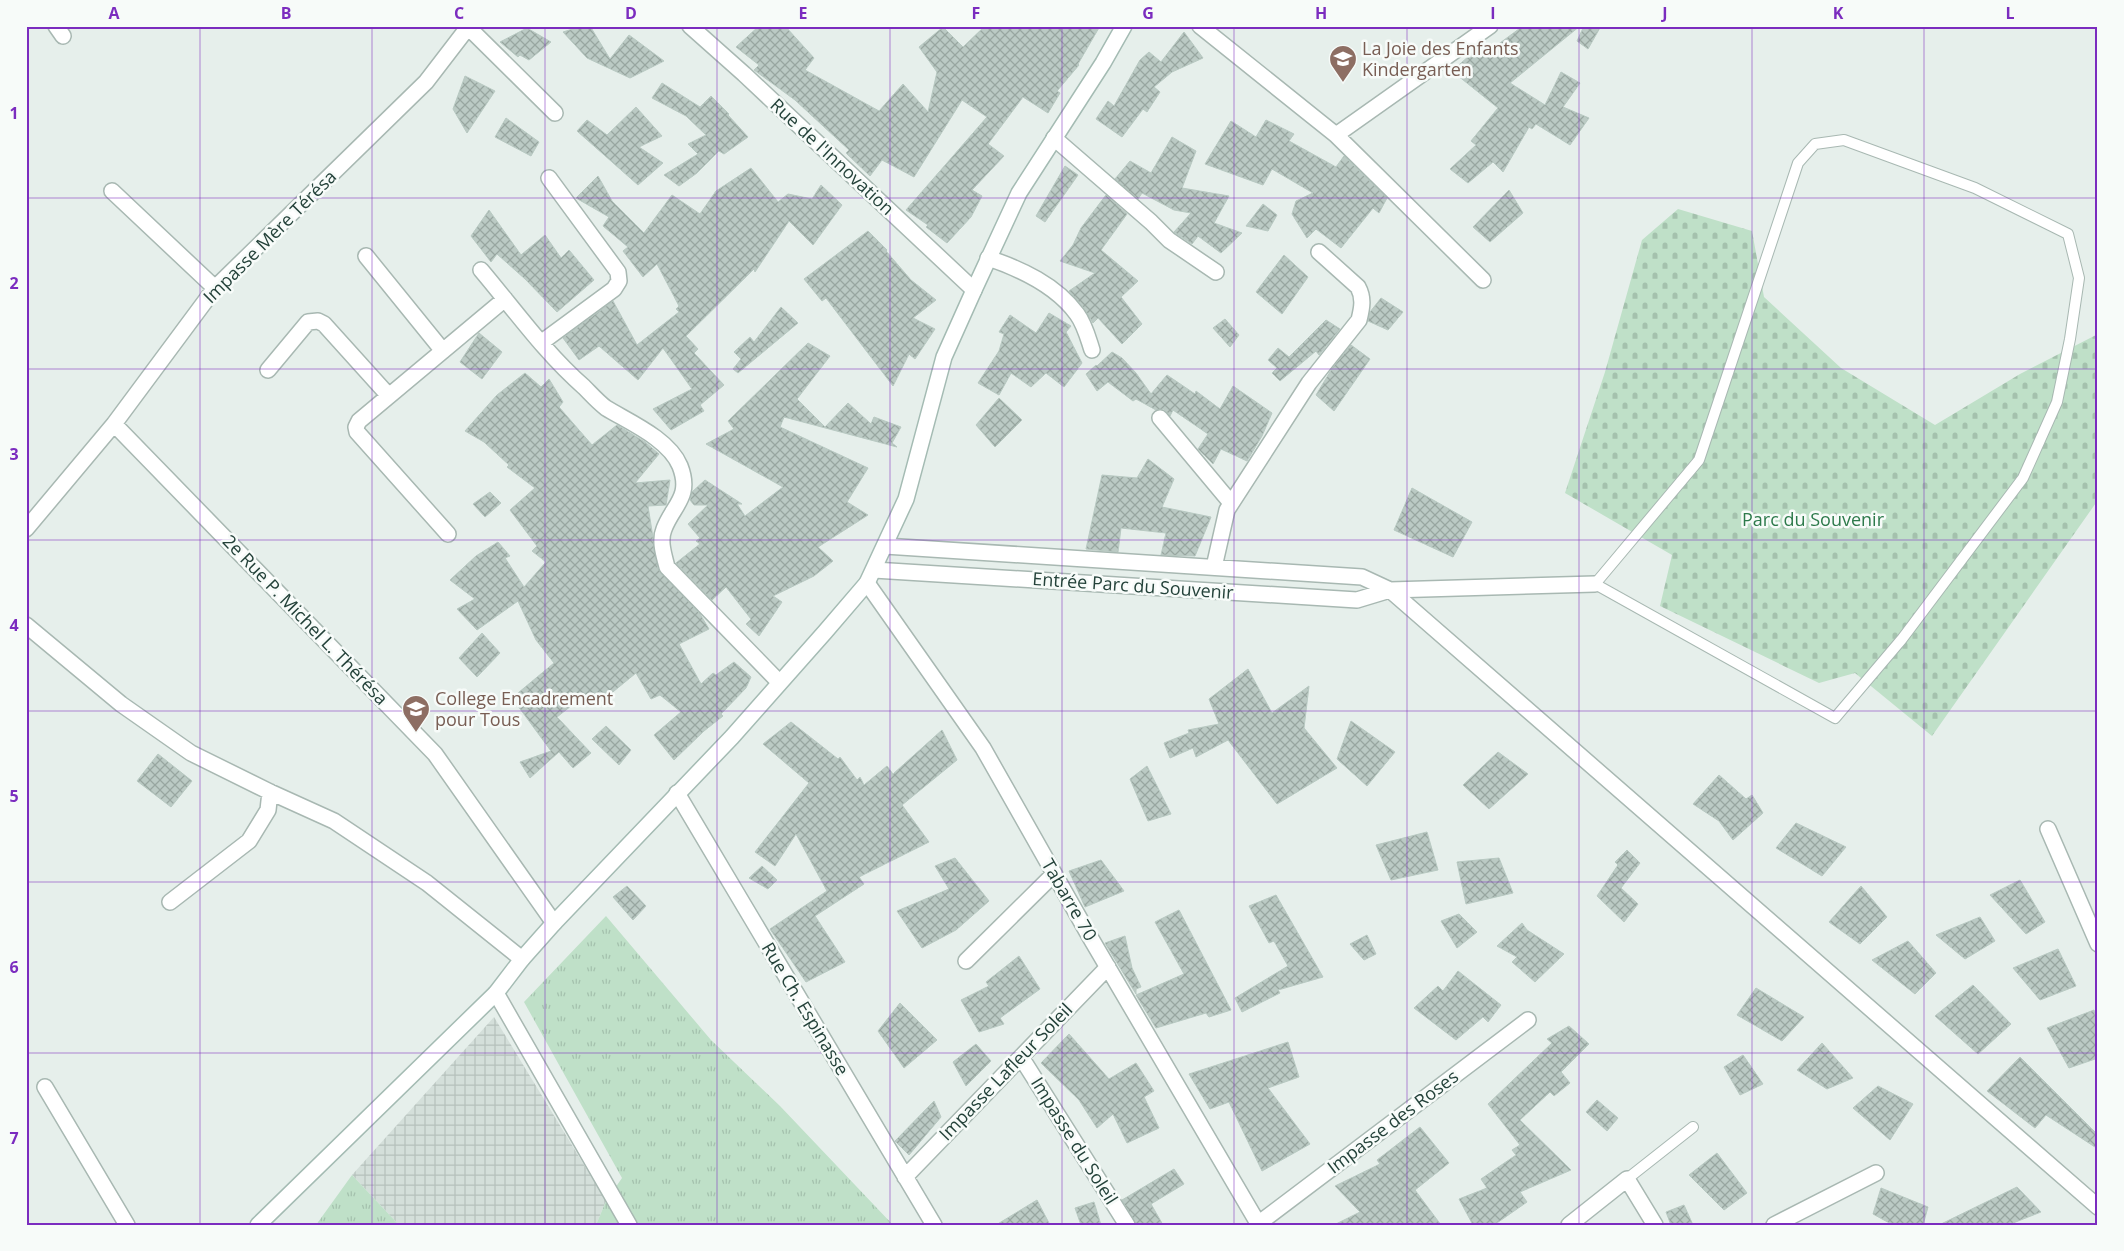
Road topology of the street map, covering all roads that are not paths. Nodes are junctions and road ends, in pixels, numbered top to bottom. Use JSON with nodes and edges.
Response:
{"nodes":[{"id":1,"x":690,"y":26,"type":"edge"},
{"id":2,"x":1124,"y":26,"type":"edge"},
{"id":3,"x":1200,"y":26,"type":"edge"},
{"id":4,"x":1490,"y":26,"type":"edge"},
{"id":5,"x":469,"y":27,"type":"edge"},
{"id":6,"x":555,"y":113,"type":"dead end"},
{"id":7,"x":1336,"y":135,"type":"junction"},
{"id":8,"x":1054,"y":138,"type":"junction"},
{"id":9,"x":550,"y":178,"type":"dead end"},
{"id":10,"x":112,"y":191,"type":"dead end"},
{"id":11,"x":1319,"y":252,"type":"dead end"},
{"id":12,"x":366,"y":256,"type":"dead end"},
{"id":13,"x":988,"y":258,"type":"junction"},
{"id":14,"x":481,"y":270,"type":"dead end"},
{"id":15,"x":1216,"y":272,"type":"dead end"},
{"id":16,"x":1483,"y":280,"type":"dead end"},
{"id":17,"x":215,"y":288,"type":"junction"},
{"id":18,"x":974,"y":290,"type":"junction"},
{"id":19,"x":505,"y":299,"type":"junction"},
{"id":20,"x":542,"y":342,"type":"junction"},
{"id":21,"x":1092,"y":350,"type":"dead end"},
{"id":22,"x":443,"y":351,"type":"junction"},
{"id":23,"x":268,"y":370,"type":"dead end"},
{"id":24,"x":389,"y":396,"type":"junction"},
{"id":25,"x":1160,"y":418,"type":"dead end"},
{"id":26,"x":114,"y":424,"type":"junction"},
{"id":27,"x":1232,"y":503,"type":"junction"},
{"id":28,"x":26,"y":529,"type":"edge"},
{"id":29,"x":448,"y":534,"type":"dead end"},
{"id":30,"x":885,"y":546,"type":"junction"},
{"id":31,"x":1214,"y":567,"type":"junction"},
{"id":32,"x":870,"y":576,"type":"junction"},
{"id":33,"x":1595,"y":584,"type":"junction"},
{"id":34,"x":1390,"y":590,"type":"junction"},
{"id":35,"x":26,"y":625,"type":"edge"},
{"id":36,"x":779,"y":682,"type":"junction"},
{"id":37,"x":270,"y":792,"type":"junction"},
{"id":38,"x":677,"y":793,"type":"junction"},
{"id":39,"x":2048,"y":829,"type":"dead end"},
{"id":40,"x":1054,"y":874,"type":"junction"},
{"id":41,"x":170,"y":902,"type":"dead end"},
{"id":42,"x":554,"y":923,"type":"junction"},
{"id":43,"x":2098,"y":944,"type":"edge"},
{"id":44,"x":522,"y":959,"type":"junction"},
{"id":45,"x":966,"y":961,"type":"dead end"},
{"id":46,"x":1108,"y":968,"type":"junction"},
{"id":47,"x":496,"y":993,"type":"junction"},
{"id":48,"x":1528,"y":1020,"type":"dead end"},
{"id":49,"x":1021,"y":1057,"type":"junction"},
{"id":50,"x":45,"y":1087,"type":"dead end"},
{"id":51,"x":1693,"y":1127,"type":"dead end"},
{"id":52,"x":1876,"y":1173,"type":"dead end"},
{"id":53,"x":905,"y":1177,"type":"junction"},
{"id":54,"x":1627,"y":1179,"type":"junction"},
{"id":55,"x":2098,"y":1207,"type":"edge"},
{"id":56,"x":1258,"y":1224,"type":"edge"},
{"id":57,"x":127,"y":1225,"type":"edge"},
{"id":58,"x":258,"y":1225,"type":"edge"},
{"id":59,"x":629,"y":1225,"type":"edge"},
{"id":60,"x":934,"y":1225,"type":"edge"},
{"id":61,"x":1128,"y":1225,"type":"edge"},
{"id":62,"x":1570,"y":1225,"type":"edge"},
{"id":63,"x":1655,"y":1225,"type":"edge"},
{"id":64,"x":1774,"y":1225,"type":"edge"}],
"edges":[{"from":1,"to":18,"type":"street","name":"Rue de l'Innovation"},
{"from":2,"to":8,"type":"street"},
{"from":3,"to":7,"type":"street"},
{"from":4,"to":7,"type":"street"},
{"from":5,"to":6,"type":"street"},
{"from":5,"to":17,"type":"street","name":"Impasse Mère Térésa"},
{"from":7,"to":16,"type":"street"},
{"from":8,"to":13,"type":"street"},
{"from":8,"to":15,"type":"street"},
{"from":9,"to":20,"type":"street"},
{"from":10,"to":17,"type":"street"},
{"from":11,"to":27,"type":"street"},
{"from":12,"to":22,"type":"street"},
{"from":13,"to":18,"type":"street"},
{"from":13,"to":21,"type":"street"},
{"from":14,"to":19,"type":"street"},
{"from":17,"to":26,"type":"street","name":"Impasse Mère Térésa"},
{"from":18,"to":30,"type":"street"},
{"from":19,"to":20,"type":"street"},
{"from":19,"to":22,"type":"street"},
{"from":20,"to":36,"type":"street"},
{"from":22,"to":24,"type":"street"},
{"from":23,"to":24,"type":"street"},
{"from":24,"to":29,"type":"street"},
{"from":25,"to":27,"type":"street"},
{"from":26,"to":28,"type":"street","name":"Impasse Mère Térésa"},
{"from":26,"to":42,"type":"street","name":"2e Rue P. Michel L. Thérésa"},
{"from":27,"to":31,"type":"street"},
{"from":30,"to":31,"type":"street","name":"Entrée Parc du Souvenir"},
{"from":30,"to":32,"type":"street"},
{"from":31,"to":34,"type":"street","name":"Entrée Parc du Souvenir"},
{"from":32,"to":34,"type":"street","name":"Entrée Parc du Souvenir"},
{"from":32,"to":36,"type":"street"},
{"from":32,"to":40,"type":"street","name":"Tabarre 70"},
{"from":33,"to":33,"type":"lane"},
{"from":33,"to":34,"type":"street","name":"Entrée Parc du Souvenir"},
{"from":34,"to":55,"type":"street"},
{"from":35,"to":37,"type":"street"},
{"from":36,"to":38,"type":"street"},
{"from":37,"to":41,"type":"street"},
{"from":37,"to":44,"type":"street"},
{"from":38,"to":42,"type":"street"},
{"from":38,"to":53,"type":"street","name":"Rue Ch. Espinasse"},
{"from":39,"to":43,"type":"street"},
{"from":40,"to":45,"type":"street"},
{"from":40,"to":46,"type":"street","name":"Tabarre 70"},
{"from":42,"to":44,"type":"street"},
{"from":44,"to":47,"type":"street"},
{"from":46,"to":49,"type":"street","name":"Impasse Lafleur Soleil"},
{"from":46,"to":56,"type":"street","name":"Tabarre 70"},
{"from":47,"to":58,"type":"street"},
{"from":47,"to":59,"type":"street"},
{"from":48,"to":56,"type":"street","name":"Impasse des Roses"},
{"from":49,"to":53,"type":"street","name":"Impasse Lafleur Soleil"},
{"from":49,"to":61,"type":"street","name":"Impasse du Soleil"},
{"from":50,"to":57,"type":"street"},
{"from":51,"to":54,"type":"lane"},
{"from":52,"to":64,"type":"street"},
{"from":53,"to":60,"type":"street","name":"Rue Ch. Espinasse"},
{"from":54,"to":62,"type":"street"},
{"from":54,"to":63,"type":"street"}]}
